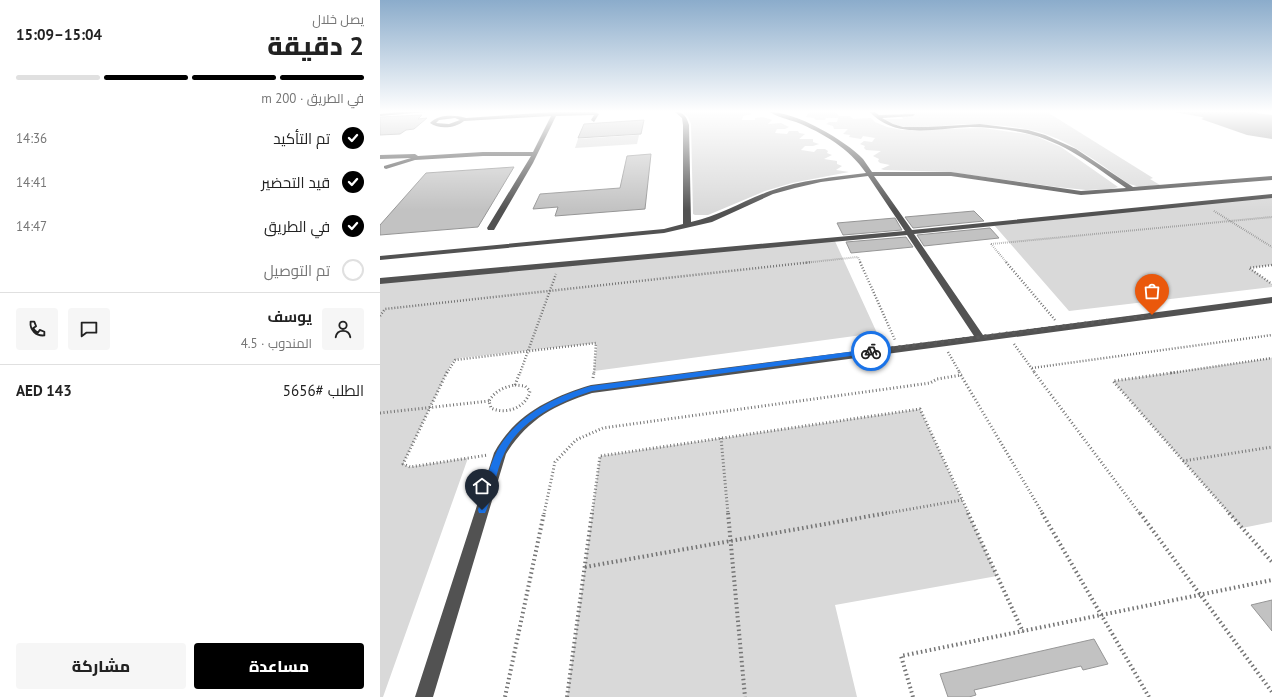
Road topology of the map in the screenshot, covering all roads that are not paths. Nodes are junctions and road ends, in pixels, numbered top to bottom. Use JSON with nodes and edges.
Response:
{"nodes":[{"id":1,"x":539,"y":145,"type":"edge"},
{"id":2,"x":686,"y":145,"type":"edge"},
{"id":3,"x":843,"y":145,"type":"edge"},
{"id":4,"x":1064,"y":145,"type":"edge"},
{"id":5,"x":534,"y":154,"type":"junction"},
{"id":6,"x":380,"y":157,"type":"edge"},
{"id":7,"x":414,"y":158,"type":"junction"},
{"id":8,"x":386,"y":167,"type":"junction"},
{"id":9,"x":380,"y":174,"type":"edge"},
{"id":10,"x":869,"y":174,"type":"junction"},
{"id":11,"x":1272,"y":178,"type":"edge"},
{"id":12,"x":1133,"y":190,"type":"junction"},
{"id":13,"x":1272,"y":196,"type":"edge"},
{"id":14,"x":687,"y":226,"type":"junction"},
{"id":15,"x":491,"y":228,"type":"dead end"},
{"id":16,"x":908,"y":233,"type":"junction"},
{"id":17,"x":380,"y":258,"type":"edge"},
{"id":18,"x":380,"y":281,"type":"edge"},
{"id":19,"x":1272,"y":300,"type":"edge"},
{"id":20,"x":980,"y":337,"type":"junction"},
{"id":21,"x":424,"y":697,"type":"edge"}],
"edges":[{"from":1,"to":5,"type":"lane"},
{"from":2,"to":14,"type":"lane"},
{"from":3,"to":10,"type":"lane"},
{"from":4,"to":12,"type":"lane"},
{"from":5,"to":7,"type":"lane"},
{"from":5,"to":15,"type":"lane"},
{"from":6,"to":7,"type":"lane"},
{"from":6,"to":8,"type":"lane"},
{"from":7,"to":8,"type":"lane"},
{"from":8,"to":9,"type":"lane"},
{"from":10,"to":12,"type":"lane"},
{"from":10,"to":14,"type":"lane"},
{"from":10,"to":16,"type":"lane"},
{"from":11,"to":12,"type":"lane"},
{"from":13,"to":16,"type":"lane"},
{"from":14,"to":17,"type":"lane"},
{"from":16,"to":18,"type":"lane"},
{"from":16,"to":20,"type":"lane"},
{"from":19,"to":20,"type":"lane"},
{"from":20,"to":21,"type":"lane"}]}
